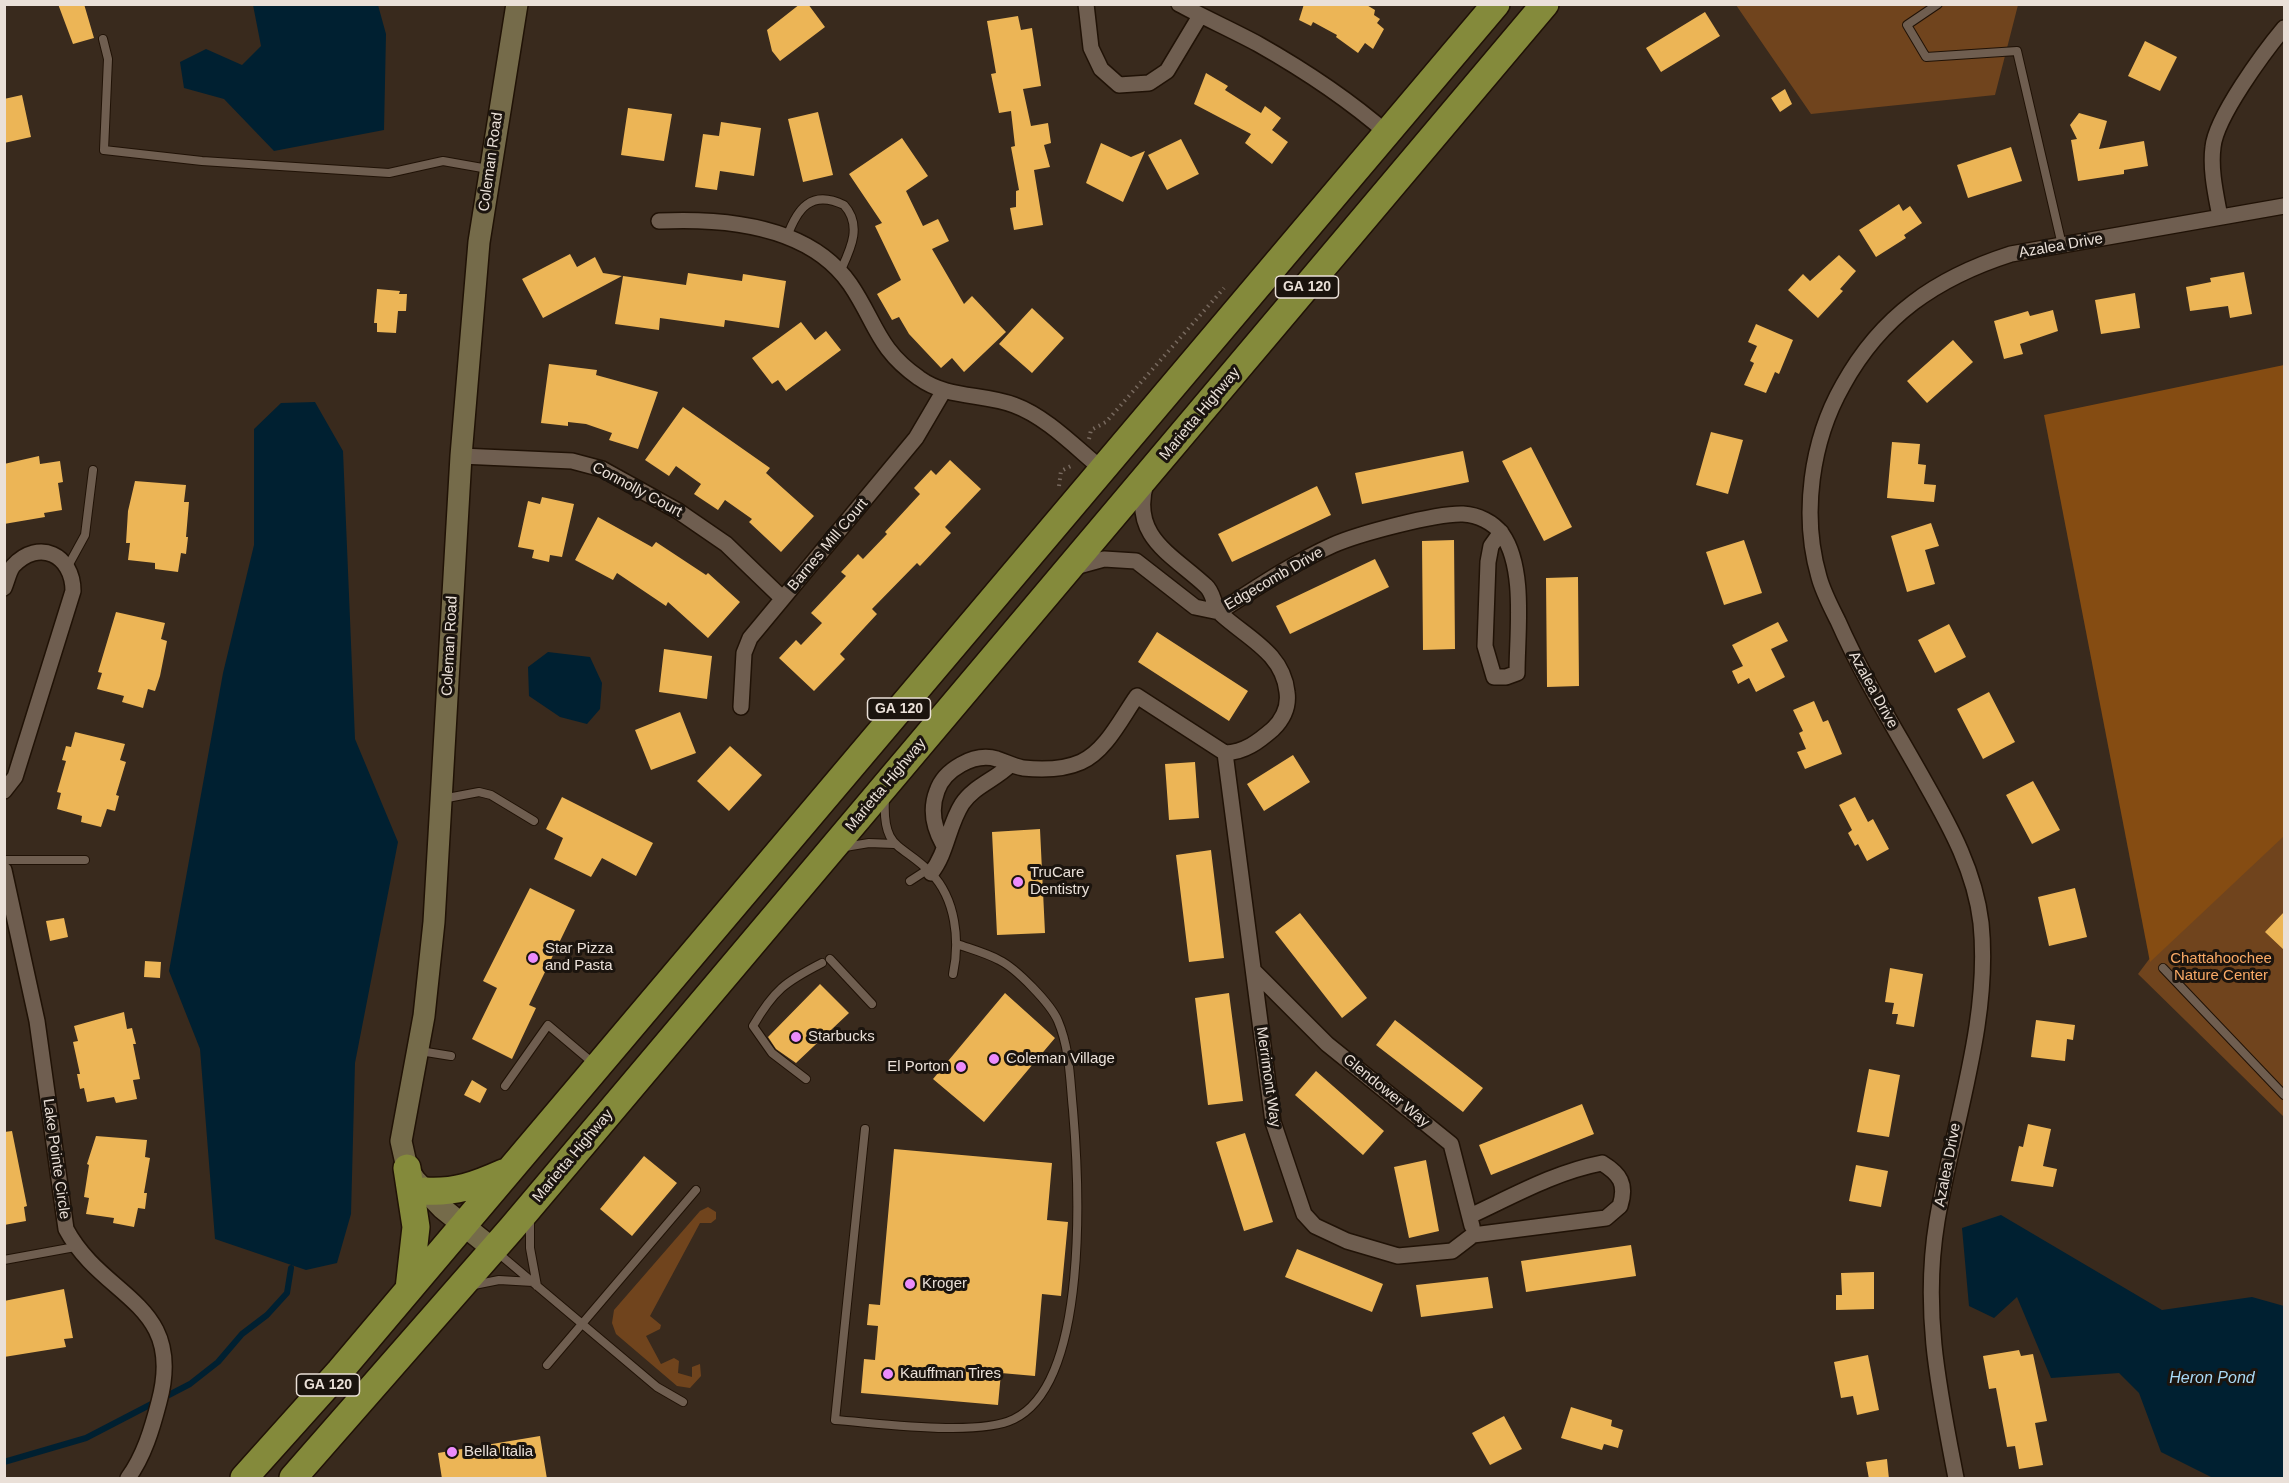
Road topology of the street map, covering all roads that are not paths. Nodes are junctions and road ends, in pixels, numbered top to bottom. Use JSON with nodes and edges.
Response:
{"nodes":[{"id":1,"x":517,"y":4,"type":"edge"},
{"id":2,"x":1086,"y":4,"type":"edge"},
{"id":3,"x":1179,"y":4,"type":"edge"},
{"id":4,"x":1496,"y":4,"type":"edge"},
{"id":5,"x":1545,"y":4,"type":"edge"},
{"id":6,"x":1938,"y":4,"type":"edge"},
{"id":7,"x":1200,"y":16,"type":"junction"},
{"id":8,"x":2284,"y":28,"type":"edge"},
{"id":9,"x":103,"y":39,"type":"dead end"},
{"id":10,"x":1388,"y":134,"type":"junction"},
{"id":11,"x":489,"y":169,"type":"junction"},
{"id":12,"x":2284,"y":206,"type":"edge"},
{"id":13,"x":2220,"y":217,"type":"junction"},
{"id":14,"x":659,"y":220,"type":"dead end"},
{"id":15,"x":787,"y":237,"type":"junction"},
{"id":16,"x":2062,"y":245,"type":"junction"},
{"id":17,"x":840,"y":272,"type":"junction"},
{"id":18,"x":943,"y":392,"type":"junction"},
{"id":19,"x":461,"y":456,"type":"junction"},
{"id":20,"x":93,"y":470,"type":"dead end"},
{"id":21,"x":1102,"y":470,"type":"junction"},
{"id":22,"x":1149,"y":475,"type":"junction"},
{"id":23,"x":1501,"y":532,"type":"junction"},
{"id":24,"x":68,"y":566,"type":"junction"},
{"id":25,"x":1069,"y":570,"type":"junction"},
{"id":26,"x":4,"y":588,"type":"edge"},
{"id":27,"x":782,"y":598,"type":"junction"},
{"id":28,"x":1219,"y":612,"type":"junction"},
{"id":29,"x":741,"y":707,"type":"dead end"},
{"id":30,"x":1225,"y":753,"type":"junction"},
{"id":31,"x":1010,"y":765,"type":"junction"},
{"id":32,"x":888,"y":783,"type":"junction"},
{"id":33,"x":4,"y":791,"type":"edge"},
{"id":34,"x":441,"y":800,"type":"junction"},
{"id":35,"x":534,"y":821,"type":"dead end"},
{"id":36,"x":894,"y":844,"type":"junction"},
{"id":37,"x":943,"y":844,"type":"junction"},
{"id":38,"x":827,"y":855,"type":"junction"},
{"id":39,"x":85,"y":860,"type":"dead end"},
{"id":40,"x":4,"y":861,"type":"edge"},
{"id":41,"x":4,"y":870,"type":"edge"},
{"id":42,"x":929,"y":872,"type":"junction"},
{"id":43,"x":910,"y":881,"type":"dead end"},
{"id":44,"x":957,"y":944,"type":"junction"},
{"id":45,"x":2163,"y":968,"type":"dead end"},
{"id":46,"x":1254,"y":971,"type":"junction"},
{"id":47,"x":953,"y":974,"type":"dead end"},
{"id":48,"x":872,"y":1004,"type":"dead end"},
{"id":49,"x":417,"y":1051,"type":"junction"},
{"id":50,"x":451,"y":1056,"type":"dead end"},
{"id":51,"x":597,"y":1066,"type":"junction"},
{"id":52,"x":806,"y":1079,"type":"dead end"},
{"id":53,"x":505,"y":1086,"type":"dead end"},
{"id":54,"x":2284,"y":1095,"type":"edge"},
{"id":55,"x":865,"y":1129,"type":"dead end"},
{"id":56,"x":407,"y":1168,"type":"junction"},
{"id":57,"x":509,"y":1170,"type":"junction"},
{"id":58,"x":696,"y":1190,"type":"dead end"},
{"id":59,"x":425,"y":1191,"type":"junction"},
{"id":60,"x":533,"y":1203,"type":"junction"},
{"id":61,"x":1470,"y":1216,"type":"junction"},
{"id":62,"x":462,"y":1225,"type":"junction"},
{"id":63,"x":1473,"y":1235,"type":"junction"},
{"id":64,"x":75,"y":1247,"type":"junction"},
{"id":65,"x":494,"y":1249,"type":"junction"},
{"id":66,"x":4,"y":1260,"type":"edge"},
{"id":67,"x":535,"y":1284,"type":"junction"},
{"id":68,"x":409,"y":1289,"type":"junction"},
{"id":69,"x":458,"y":1290,"type":"junction"},
{"id":70,"x":582,"y":1324,"type":"junction"},
{"id":71,"x":547,"y":1365,"type":"dead end"},
{"id":72,"x":683,"y":1402,"type":"dead end"},
{"id":73,"x":128,"y":1479,"type":"edge"},
{"id":74,"x":244,"y":1479,"type":"edge"},
{"id":75,"x":293,"y":1479,"type":"edge"},
{"id":76,"x":1956,"y":1479,"type":"edge"}],
"edges":[{"from":1,"to":11,"type":"street","name":"Coleman Road"},
{"from":2,"to":7,"type":"street"},
{"from":3,"to":7,"type":"street"},
{"from":4,"to":10,"type":"highway","number":"GA 120"},
{"from":5,"to":22,"type":"highway","name":"Marietta Highway","number":"GA 120"},
{"from":6,"to":16,"type":"lane"},
{"from":7,"to":10,"type":"street"},
{"from":8,"to":13,"type":"street"},
{"from":9,"to":11,"type":"lane"},
{"from":10,"to":21,"type":"highway","number":"GA 120"},
{"from":11,"to":19,"type":"street","name":"Coleman Road"},
{"from":12,"to":13,"type":"street","name":"Azalea Drive"},
{"from":13,"to":16,"type":"street","name":"Azalea Drive"},
{"from":14,"to":15,"type":"street"},
{"from":15,"to":17,"type":"street"},
{"from":15,"to":17,"type":"lane"},
{"from":16,"to":76,"type":"street","name":"Azalea Drive"},
{"from":17,"to":18,"type":"street"},
{"from":18,"to":21,"type":"street"},
{"from":18,"to":27,"type":"street","name":"Barnes Mill Court"},
{"from":19,"to":27,"type":"street","name":"Connolly Court"},
{"from":19,"to":34,"type":"street","name":"Coleman Road"},
{"from":20,"to":24,"type":"lane"},
{"from":21,"to":51,"type":"highway","number":"GA 120"},
{"from":22,"to":25,"type":"highway","name":"Marietta Highway","number":"GA 120"},
{"from":22,"to":28,"type":"street"},
{"from":23,"to":23,"type":"street"},
{"from":23,"to":28,"type":"street","name":"Edgecomb Drive"},
{"from":24,"to":26,"type":"street"},
{"from":24,"to":33,"type":"street"},
{"from":25,"to":28,"type":"street"},
{"from":25,"to":32,"type":"highway","name":"Marietta Highway","number":"GA 120"},
{"from":27,"to":29,"type":"street","name":"Barnes Mill Court"},
{"from":28,"to":30,"type":"street"},
{"from":30,"to":31,"type":"street"},
{"from":30,"to":46,"type":"street","name":"Merrimont Way"},
{"from":31,"to":37,"type":"street"},
{"from":31,"to":37,"type":"street"},
{"from":32,"to":36,"type":"lane"},
{"from":32,"to":38,"type":"highway","name":"Marietta Highway","number":"GA 120"},
{"from":34,"to":35,"type":"lane"},
{"from":34,"to":49,"type":"street","name":"Coleman Road"},
{"from":36,"to":38,"type":"lane"},
{"from":36,"to":42,"type":"lane"},
{"from":37,"to":42,"type":"street"},
{"from":38,"to":60,"type":"highway","name":"Marietta Highway","number":"GA 120"},
{"from":39,"to":40,"type":"lane"},
{"from":41,"to":64,"type":"street","name":"Lake Pointe Circle"},
{"from":42,"to":43,"type":"lane"},
{"from":42,"to":44,"type":"lane"},
{"from":44,"to":47,"type":"lane"},
{"from":44,"to":55,"type":"lane"},
{"from":45,"to":54,"type":"lane"},
{"from":46,"to":61,"type":"street","name":"Glendower Way"},
{"from":46,"to":63,"type":"street","name":"Merrimont Way"},
{"from":48,"to":52,"type":"lane"},
{"from":49,"to":50,"type":"lane"},
{"from":49,"to":56,"type":"street","name":"Coleman Road"},
{"from":51,"to":53,"type":"lane"},
{"from":51,"to":57,"type":"highway","number":"GA 120"},
{"from":56,"to":59,"type":"street","name":"Coleman Road"},
{"from":56,"to":68,"type":"highway"},
{"from":57,"to":59,"type":"highway"},
{"from":57,"to":62,"type":"highway","number":"GA 120"},
{"from":58,"to":70,"type":"lane"},
{"from":59,"to":62,"type":"street","name":"Coleman Road"},
{"from":60,"to":65,"type":"highway","name":"Marietta Highway","number":"GA 120"},
{"from":60,"to":67,"type":"lane"},
{"from":61,"to":63,"type":"street","name":"Glendower Way"},
{"from":61,"to":63,"type":"street"},
{"from":62,"to":65,"type":"street","name":"Coleman Road"},
{"from":62,"to":68,"type":"highway","number":"GA 120"},
{"from":64,"to":66,"type":"lane"},
{"from":64,"to":73,"type":"street","name":"Lake Pointe Circle"},
{"from":65,"to":67,"type":"lane"},
{"from":65,"to":69,"type":"highway","name":"Marietta Highway","number":"GA 120"},
{"from":67,"to":69,"type":"lane"},
{"from":67,"to":70,"type":"lane"},
{"from":68,"to":74,"type":"highway","number":"GA 120"},
{"from":69,"to":75,"type":"highway","name":"Marietta Highway","number":"GA 120"},
{"from":70,"to":71,"type":"lane"},
{"from":70,"to":72,"type":"lane"}]}
